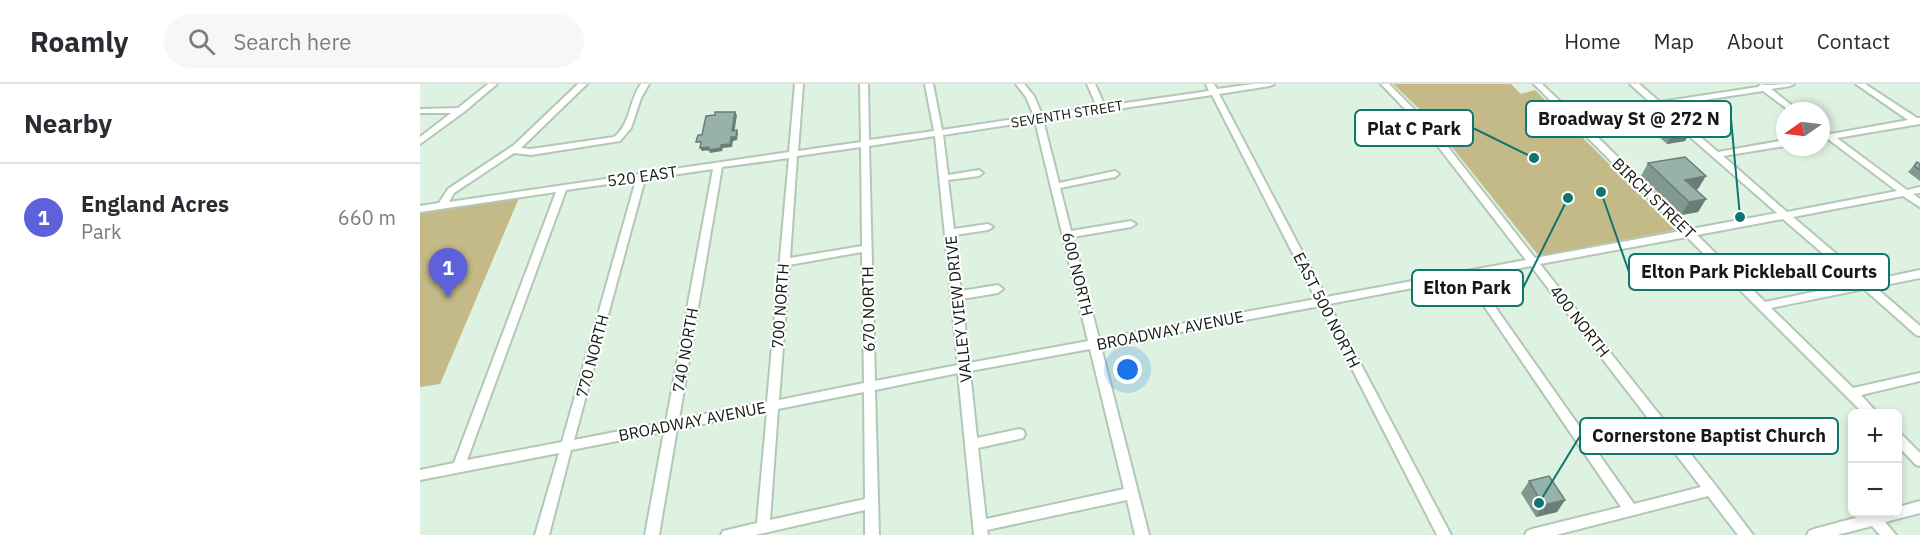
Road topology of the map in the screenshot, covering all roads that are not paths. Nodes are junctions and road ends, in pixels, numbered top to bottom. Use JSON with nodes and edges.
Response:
{"nodes":[{"id":1,"x":493,"y":84,"type":"edge"},
{"id":2,"x":583,"y":84,"type":"edge"},
{"id":3,"x":645,"y":84,"type":"edge"},
{"id":4,"x":799,"y":84,"type":"edge"},
{"id":5,"x":864,"y":84,"type":"edge"},
{"id":6,"x":929,"y":84,"type":"edge"},
{"id":7,"x":1020,"y":84,"type":"edge"},
{"id":8,"x":1091,"y":84,"type":"edge"},
{"id":9,"x":1270,"y":84,"type":"edge"},
{"id":10,"x":1385,"y":84,"type":"edge"},
{"id":11,"x":1538,"y":84,"type":"edge"},
{"id":12,"x":1634,"y":84,"type":"edge"},
{"id":13,"x":1790,"y":84,"type":"edge"},
{"id":14,"x":1860,"y":84,"type":"edge"},
{"id":15,"x":1762,"y":86,"type":"edge"},
{"id":16,"x":1212,"y":88,"type":"edge"},
{"id":17,"x":1783,"y":102,"type":"edge"},
{"id":18,"x":1658,"y":105,"type":"junction"},
{"id":19,"x":1101,"y":109,"type":"junction"},
{"id":20,"x":461,"y":110,"type":"junction"},
{"id":21,"x":420,"y":111,"type":"edge"},
{"id":22,"x":1039,"y":118,"type":"junction"},
{"id":23,"x":1572,"y":118,"type":"junction"},
{"id":24,"x":1918,"y":122,"type":"edge"},
{"id":25,"x":939,"y":133,"type":"junction"},
{"id":26,"x":1830,"y":134,"type":"edge"},
{"id":27,"x":1830,"y":139,"type":"edge"},
{"id":28,"x":420,"y":141,"type":"edge"},
{"id":29,"x":865,"y":144,"type":"junction"},
{"id":30,"x":1776,"y":145,"type":"edge"},
{"id":31,"x":512,"y":150,"type":"junction"},
{"id":32,"x":792,"y":154,"type":"junction"},
{"id":33,"x":1716,"y":155,"type":"junction"},
{"id":34,"x":718,"y":165,"type":"junction"},
{"id":35,"x":979,"y":173,"type":"dead end"},
{"id":36,"x":1115,"y":174,"type":"dead end"},
{"id":37,"x":641,"y":177,"type":"junction"},
{"id":38,"x":944,"y":178,"type":"junction"},
{"id":39,"x":1056,"y":186,"type":"junction"},
{"id":40,"x":562,"y":188,"type":"junction"},
{"id":41,"x":1920,"y":190,"type":"edge"},
{"id":42,"x":1905,"y":192,"type":"junction"},
{"id":43,"x":1920,"y":204,"type":"edge"},
{"id":44,"x":442,"y":206,"type":"junction"},
{"id":45,"x":420,"y":209,"type":"edge"},
{"id":46,"x":1785,"y":215,"type":"junction"},
{"id":47,"x":1131,"y":224,"type":"dead end"},
{"id":48,"x":988,"y":226,"type":"dead end"},
{"id":49,"x":950,"y":233,"type":"junction"},
{"id":50,"x":1689,"y":233,"type":"junction"},
{"id":51,"x":1068,"y":235,"type":"junction"},
{"id":52,"x":867,"y":248,"type":"junction"},
{"id":53,"x":784,"y":262,"type":"junction"},
{"id":54,"x":1534,"y":262,"type":"junction"},
{"id":55,"x":1467,"y":274,"type":"junction"},
{"id":56,"x":1920,"y":274,"type":"edge"},
{"id":57,"x":1866,"y":285,"type":"junction"},
{"id":58,"x":998,"y":289,"type":"dead end"},
{"id":59,"x":956,"y":296,"type":"junction"},
{"id":60,"x":1323,"y":302,"type":"junction"},
{"id":61,"x":1763,"y":306,"type":"junction"},
{"id":62,"x":1920,"y":332,"type":"edge"},
{"id":63,"x":1095,"y":344,"type":"junction"},
{"id":64,"x":964,"y":368,"type":"junction"},
{"id":65,"x":1920,"y":376,"type":"edge"},
{"id":66,"x":869,"y":387,"type":"junction"},
{"id":67,"x":1851,"y":393,"type":"junction"},
{"id":68,"x":772,"y":406,"type":"junction"},
{"id":69,"x":1867,"y":409,"type":"edge"},
{"id":70,"x":672,"y":426,"type":"junction"},
{"id":71,"x":1019,"y":434,"type":"dead end"},
{"id":72,"x":1902,"y":443,"type":"edge"},
{"id":73,"x":972,"y":444,"type":"junction"},
{"id":74,"x":567,"y":446,"type":"junction"},
{"id":75,"x":1920,"y":461,"type":"edge"},
{"id":76,"x":458,"y":468,"type":"junction"},
{"id":77,"x":420,"y":475,"type":"edge"},
{"id":78,"x":1712,"y":490,"type":"junction"},
{"id":79,"x":1132,"y":493,"type":"junction"},
{"id":80,"x":872,"y":503,"type":"junction"},
{"id":81,"x":1920,"y":507,"type":"edge"},
{"id":82,"x":1631,"y":510,"type":"junction"},
{"id":83,"x":1874,"y":519,"type":"junction"},
{"id":84,"x":763,"y":527,"type":"junction"},
{"id":85,"x":980,"y":530,"type":"edge"},
{"id":86,"x":1440,"y":534,"type":"edge"},
{"id":87,"x":543,"y":535,"type":"edge"},
{"id":88,"x":652,"y":535,"type":"edge"},
{"id":89,"x":728,"y":535,"type":"edge"},
{"id":90,"x":872,"y":535,"type":"edge"},
{"id":91,"x":1142,"y":535,"type":"edge"},
{"id":92,"x":1532,"y":535,"type":"edge"},
{"id":93,"x":1746,"y":535,"type":"edge"},
{"id":94,"x":1814,"y":535,"type":"edge"},
{"id":95,"x":1889,"y":535,"type":"edge"}],
"edges":[{"from":1,"to":20,"type":"street"},
{"from":2,"to":31,"type":"street"},
{"from":3,"to":31,"type":"street"},
{"from":4,"to":32,"type":"street","name":"700 NORTH"},
{"from":5,"to":29,"type":"street","name":"670 NORTH"},
{"from":6,"to":25,"type":"street","name":"VALLEY VIEW DRIVE"},
{"from":7,"to":22,"type":"street","name":"600 NORTH"},
{"from":8,"to":19,"type":"street"},
{"from":9,"to":16,"type":"street","name":"SEVENTH STREET"},
{"from":10,"to":54,"type":"street","name":"400 NORTH"},
{"from":11,"to":23,"type":"street","name":"BIRCH STREET"},
{"from":12,"to":18,"type":"street"},
{"from":13,"to":15,"type":"street"},
{"from":14,"to":24,"type":"street"},
{"from":15,"to":17,"type":"street"},
{"from":15,"to":18,"type":"street"},
{"from":16,"to":19,"type":"street","name":"SEVENTH STREET"},
{"from":16,"to":60,"type":"street","name":"EAST 500 NORTH"},
{"from":18,"to":23,"type":"street"},
{"from":18,"to":33,"type":"street"},
{"from":19,"to":22,"type":"street","name":"SEVENTH STREET"},
{"from":20,"to":21,"type":"street"},
{"from":20,"to":28,"type":"street"},
{"from":22,"to":25,"type":"street","name":"SEVENTH STREET"},
{"from":22,"to":39,"type":"street","name":"600 NORTH"},
{"from":23,"to":50,"type":"street","name":"BIRCH STREET"},
{"from":24,"to":26,"type":"street"},
{"from":25,"to":29,"type":"street","name":"SEVENTH STREET"},
{"from":25,"to":38,"type":"street","name":"VALLEY VIEW DRIVE"},
{"from":27,"to":42,"type":"street"},
{"from":29,"to":32,"type":"street","name":"520 EAST"},
{"from":29,"to":52,"type":"street","name":"670 NORTH"},
{"from":30,"to":33,"type":"street"},
{"from":31,"to":44,"type":"street"},
{"from":32,"to":34,"type":"street","name":"520 EAST"},
{"from":32,"to":53,"type":"street","name":"700 NORTH"},
{"from":33,"to":46,"type":"street"},
{"from":34,"to":37,"type":"street","name":"520 EAST"},
{"from":34,"to":70,"type":"street","name":"740 NORTH"},
{"from":35,"to":38,"type":"street"},
{"from":36,"to":39,"type":"street"},
{"from":37,"to":40,"type":"street","name":"520 EAST"},
{"from":37,"to":74,"type":"street","name":"770 NORTH"},
{"from":38,"to":49,"type":"street","name":"VALLEY VIEW DRIVE"},
{"from":39,"to":51,"type":"street","name":"600 NORTH"},
{"from":40,"to":44,"type":"street","name":"520 EAST"},
{"from":40,"to":76,"type":"street"},
{"from":41,"to":42,"type":"street","name":"BROADWAY AVENUE"},
{"from":42,"to":43,"type":"street"},
{"from":42,"to":46,"type":"street","name":"BROADWAY AVENUE"},
{"from":44,"to":45,"type":"street","name":"520 EAST"},
{"from":46,"to":50,"type":"street","name":"BROADWAY AVENUE"},
{"from":46,"to":57,"type":"street"},
{"from":47,"to":51,"type":"street"},
{"from":48,"to":49,"type":"street"},
{"from":49,"to":59,"type":"street","name":"VALLEY VIEW DRIVE"},
{"from":50,"to":54,"type":"street","name":"BROADWAY AVENUE"},
{"from":50,"to":61,"type":"street","name":"BIRCH STREET"},
{"from":51,"to":63,"type":"street","name":"600 NORTH"},
{"from":52,"to":53,"type":"street"},
{"from":52,"to":66,"type":"street","name":"670 NORTH"},
{"from":53,"to":68,"type":"street","name":"700 NORTH"},
{"from":54,"to":55,"type":"street","name":"BROADWAY AVENUE"},
{"from":54,"to":78,"type":"street","name":"400 NORTH"},
{"from":55,"to":60,"type":"street","name":"BROADWAY AVENUE"},
{"from":55,"to":82,"type":"street"},
{"from":56,"to":57,"type":"street"},
{"from":57,"to":61,"type":"street"},
{"from":57,"to":62,"type":"street"},
{"from":58,"to":59,"type":"street"},
{"from":59,"to":64,"type":"street","name":"VALLEY VIEW DRIVE"},
{"from":60,"to":63,"type":"street","name":"BROADWAY AVENUE"},
{"from":60,"to":86,"type":"street","name":"EAST 500 NORTH"},
{"from":61,"to":67,"type":"street","name":"BIRCH STREET"},
{"from":63,"to":64,"type":"street","name":"BROADWAY AVENUE"},
{"from":63,"to":79,"type":"street","name":"600 NORTH"},
{"from":64,"to":66,"type":"street","name":"BROADWAY AVENUE"},
{"from":64,"to":73,"type":"street","name":"VALLEY VIEW DRIVE"},
{"from":65,"to":67,"type":"street"},
{"from":66,"to":68,"type":"street","name":"BROADWAY AVENUE"},
{"from":66,"to":80,"type":"street","name":"670 NORTH"},
{"from":67,"to":69,"type":"street","name":"BIRCH STREET"},
{"from":68,"to":70,"type":"street","name":"BROADWAY AVENUE"},
{"from":68,"to":84,"type":"street","name":"700 NORTH"},
{"from":70,"to":74,"type":"street","name":"BROADWAY AVENUE"},
{"from":70,"to":88,"type":"street","name":"740 NORTH"},
{"from":71,"to":73,"type":"street"},
{"from":72,"to":75,"type":"street"},
{"from":73,"to":85,"type":"street","name":"VALLEY VIEW DRIVE"},
{"from":74,"to":76,"type":"street","name":"BROADWAY AVENUE"},
{"from":74,"to":87,"type":"street","name":"770 NORTH"},
{"from":76,"to":77,"type":"street","name":"BROADWAY AVENUE"},
{"from":78,"to":82,"type":"street"},
{"from":78,"to":93,"type":"street","name":"400 NORTH"},
{"from":79,"to":85,"type":"street"},
{"from":79,"to":91,"type":"street","name":"600 NORTH"},
{"from":80,"to":84,"type":"street"},
{"from":80,"to":90,"type":"street","name":"670 NORTH"},
{"from":81,"to":83,"type":"street"},
{"from":82,"to":92,"type":"street"},
{"from":83,"to":94,"type":"street"},
{"from":83,"to":95,"type":"street"},
{"from":84,"to":89,"type":"street"}]}
